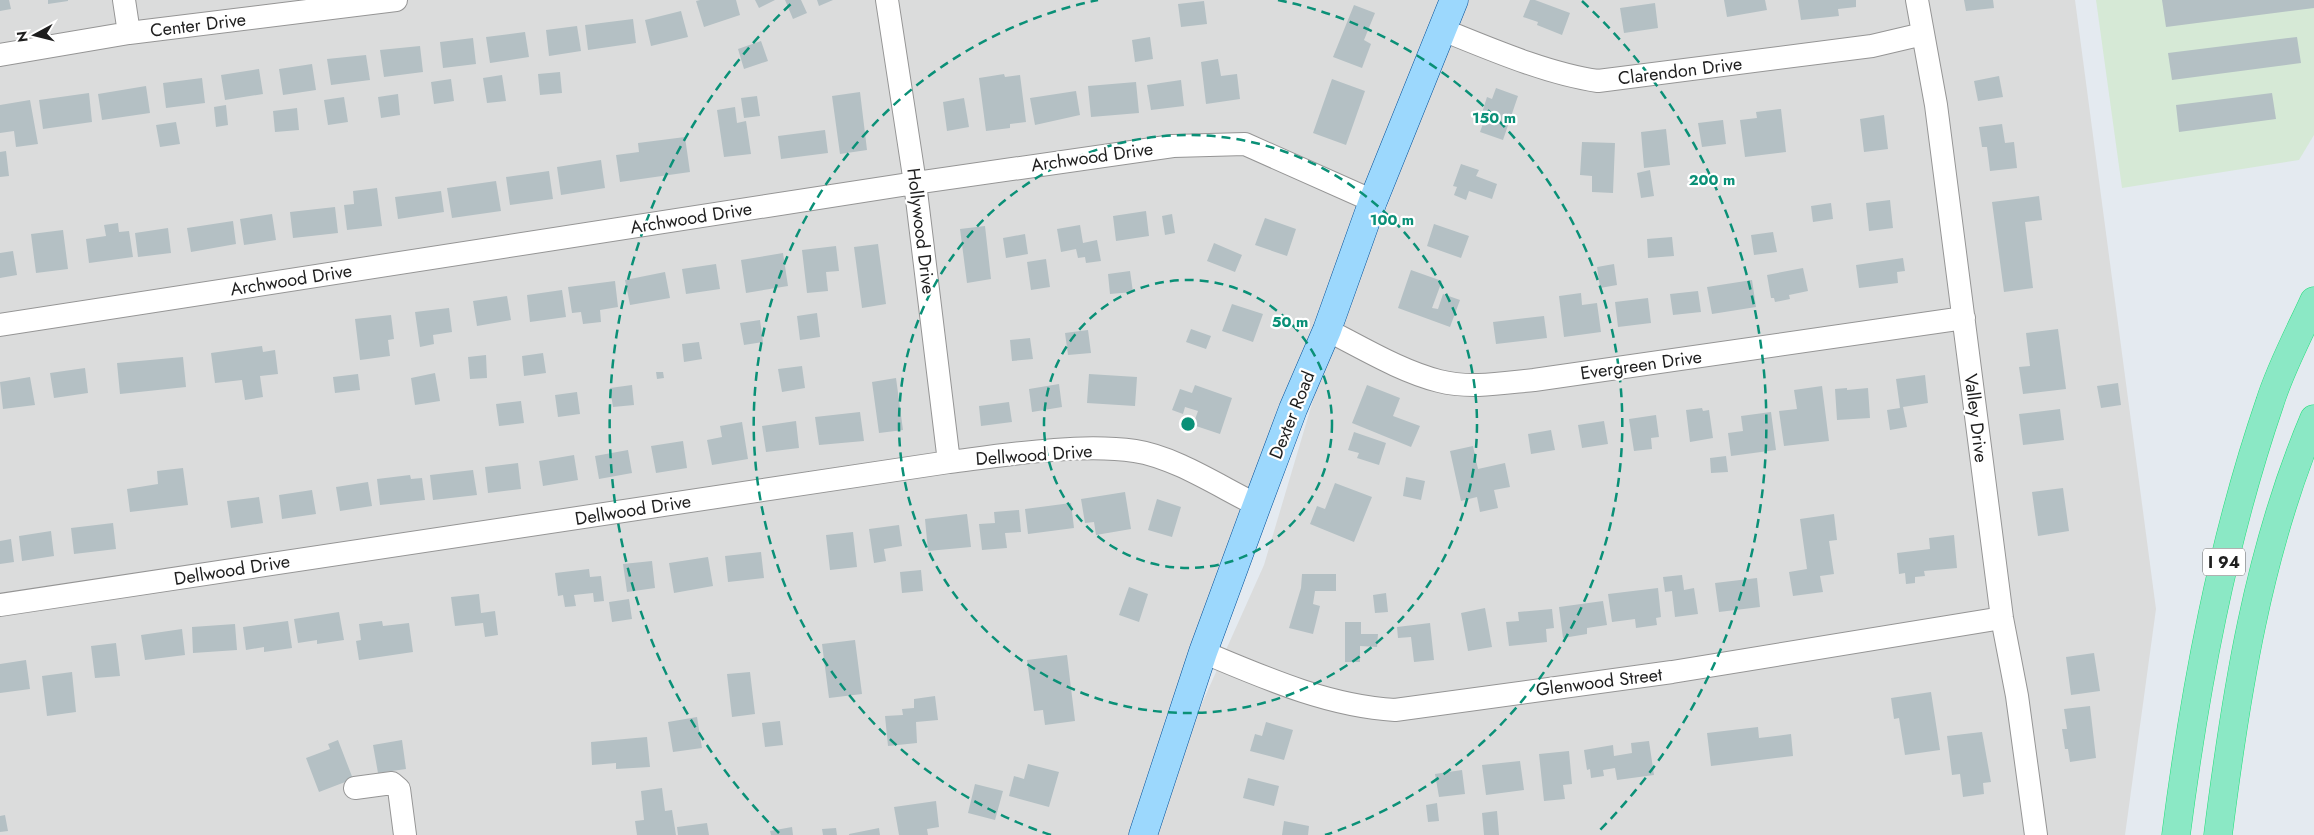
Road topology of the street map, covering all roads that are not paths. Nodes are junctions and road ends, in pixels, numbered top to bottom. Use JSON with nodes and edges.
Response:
{"nodes":[{"id":1,"x":124,"y":0,"type":"edge"},
{"id":2,"x":887,"y":0,"type":"edge"},
{"id":3,"x":1454,"y":0,"type":"edge"},
{"id":4,"x":1917,"y":0,"type":"edge"},
{"id":5,"x":391,"y":1,"type":"edge"},
{"id":6,"x":1443,"y":30,"type":"junction"},
{"id":7,"x":129,"y":33,"type":"junction"},
{"id":8,"x":1923,"y":34,"type":"junction"},
{"id":9,"x":0,"y":55,"type":"edge"},
{"id":10,"x":915,"y":183,"type":"junction"},
{"id":11,"x":1374,"y":201,"type":"junction"},
{"id":12,"x":2314,"y":301,"type":"edge"},
{"id":13,"x":1964,"y":318,"type":"junction"},
{"id":14,"x":0,"y":325,"type":"edge"},
{"id":15,"x":1327,"y":330,"type":"junction"},
{"id":16,"x":2314,"y":419,"type":"edge"},
{"id":17,"x":949,"y":462,"type":"junction"},
{"id":18,"x":1257,"y":505,"type":"junction"},
{"id":19,"x":0,"y":605,"type":"edge"},
{"id":20,"x":2002,"y":618,"type":"junction"},
{"id":21,"x":1203,"y":652,"type":"junction"},
{"id":22,"x":355,"y":788,"type":"dead end"},
{"id":23,"x":405,"y":835,"type":"edge"},
{"id":24,"x":1144,"y":835,"type":"edge"},
{"id":25,"x":2036,"y":835,"type":"edge"},
{"id":26,"x":2176,"y":835,"type":"edge"},
{"id":27,"x":2218,"y":835,"type":"edge"}],
"edges":[{"from":1,"to":7,"type":"street"},
{"from":2,"to":10,"type":"street","name":"Hollywood Drive"},
{"from":3,"to":6,"type":"main road","name":"Dexter Road"},
{"from":4,"to":8,"type":"street","name":"Valley Drive"},
{"from":5,"to":7,"type":"street","name":"Center Drive"},
{"from":6,"to":8,"type":"street","name":"Clarendon Drive"},
{"from":6,"to":11,"type":"main road","name":"Dexter Road"},
{"from":7,"to":9,"type":"street","name":"Center Drive"},
{"from":8,"to":13,"type":"street","name":"Valley Drive"},
{"from":10,"to":11,"type":"street","name":"Archwood Drive"},
{"from":10,"to":14,"type":"street","name":"Archwood Drive"},
{"from":10,"to":17,"type":"street","name":"Hollywood Drive"},
{"from":11,"to":15,"type":"main road","name":"Dexter Road"},
{"from":12,"to":26,"type":"highway","number":"I 94"},
{"from":13,"to":15,"type":"street","name":"Evergreen Drive"},
{"from":13,"to":20,"type":"street","name":"Valley Drive"},
{"from":15,"to":18,"type":"main road","name":"Dexter Road"},
{"from":16,"to":27,"type":"highway","number":"I 94"},
{"from":17,"to":18,"type":"street","name":"Dellwood Drive"},
{"from":17,"to":19,"type":"street","name":"Dellwood Drive"},
{"from":18,"to":21,"type":"main road","name":"Dexter Road"},
{"from":20,"to":21,"type":"street","name":"Glenwood Street"},
{"from":20,"to":25,"type":"street","name":"Valley Drive"},
{"from":21,"to":24,"type":"main road","name":"Dexter Road"},
{"from":22,"to":23,"type":"street"}]}
